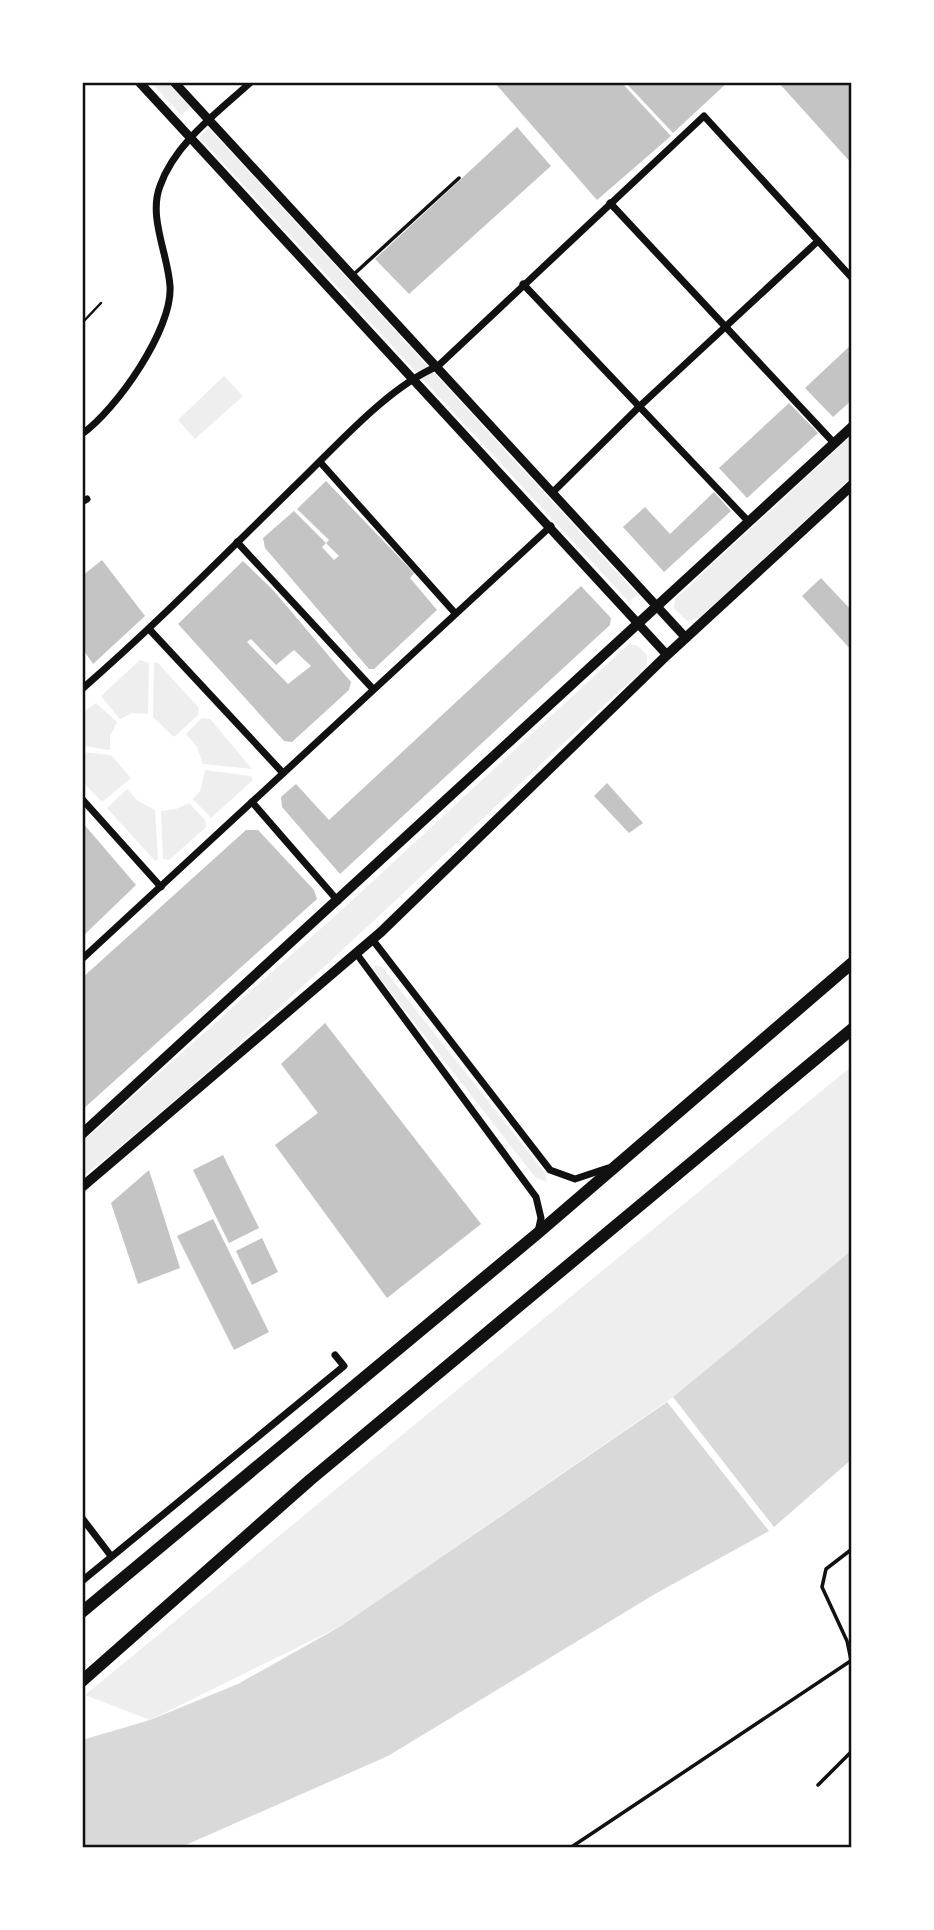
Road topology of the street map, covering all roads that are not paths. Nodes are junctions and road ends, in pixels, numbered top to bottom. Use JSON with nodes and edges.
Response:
{"nodes":[{"id":1,"x":139,"y":82,"type":"edge"},
{"id":2,"x":174,"y":82,"type":"edge"},
{"id":3,"x":251,"y":82,"type":"edge"},
{"id":4,"x":209,"y":121,"type":"junction"},
{"id":5,"x":191,"y":138,"type":"junction"},
{"id":6,"x":458,"y":178,"type":"dead end"},
{"id":7,"x":610,"y":203,"type":"junction"},
{"id":8,"x":818,"y":241,"type":"junction"},
{"id":9,"x":353,"y":275,"type":"junction"},
{"id":10,"x":852,"y":278,"type":"edge"},
{"id":11,"x":523,"y":284,"type":"junction"},
{"id":12,"x":725,"y":327,"type":"junction"},
{"id":13,"x":438,"y":366,"type":"junction"},
{"id":14,"x":412,"y":377,"type":"junction"},
{"id":15,"x":641,"y":405,"type":"junction"},
{"id":16,"x":852,"y":427,"type":"edge"},
{"id":17,"x":82,"y":434,"type":"edge"},
{"id":18,"x":834,"y":443,"type":"junction"},
{"id":19,"x":320,"y":462,"type":"junction"},
{"id":20,"x":852,"y":485,"type":"edge"},
{"id":21,"x":553,"y":492,"type":"junction"},
{"id":22,"x":748,"y":521,"type":"junction"},
{"id":23,"x":551,"y":526,"type":"junction"},
{"id":24,"x":237,"y":542,"type":"junction"},
{"id":25,"x":657,"y":608,"type":"junction"},
{"id":26,"x":455,"y":613,"type":"junction"},
{"id":27,"x":639,"y":624,"type":"junction"},
{"id":28,"x":149,"y":629,"type":"junction"},
{"id":29,"x":686,"y":638,"type":"junction"},
{"id":30,"x":667,"y":655,"type":"junction"},
{"id":31,"x":83,"y":685,"type":"edge"},
{"id":32,"x":373,"y":689,"type":"junction"},
{"id":33,"x":283,"y":773,"type":"junction"},
{"id":34,"x":82,"y":799,"type":"edge"},
{"id":35,"x":252,"y":802,"type":"junction"},
{"id":36,"x":161,"y":887,"type":"junction"},
{"id":37,"x":338,"y":901,"type":"junction"},
{"id":38,"x":372,"y":939,"type":"junction"},
{"id":39,"x":356,"y":953,"type":"junction"},
{"id":40,"x":82,"y":959,"type":"edge"},
{"id":41,"x":852,"y":963,"type":"edge"},
{"id":42,"x":852,"y":1029,"type":"edge"},
{"id":43,"x":82,"y":1134,"type":"edge"},
{"id":44,"x":612,"y":1167,"type":"junction"},
{"id":45,"x":82,"y":1187,"type":"edge"},
{"id":46,"x":538,"y":1233,"type":"junction"},
{"id":47,"x":335,"y":1355,"type":"dead end"},
{"id":48,"x":82,"y":1518,"type":"edge"},
{"id":49,"x":852,"y":1549,"type":"edge"},
{"id":50,"x":111,"y":1556,"type":"junction"},
{"id":51,"x":82,"y":1581,"type":"edge"},
{"id":52,"x":82,"y":1612,"type":"edge"},
{"id":53,"x":851,"y":1662,"type":"edge"},
{"id":54,"x":82,"y":1681,"type":"edge"},
{"id":55,"x":852,"y":1751,"type":"edge"},
{"id":56,"x":818,"y":1785,"type":"dead end"},
{"id":57,"x":570,"y":1848,"type":"edge"}],
"edges":[{"from":1,"to":5,"type":"street"},
{"from":2,"to":4,"type":"street"},
{"from":3,"to":4,"type":"street"},
{"from":4,"to":5,"type":"street"},
{"from":4,"to":9,"type":"street"},
{"from":5,"to":14,"type":"street"},
{"from":5,"to":17,"type":"street"},
{"from":6,"to":9,"type":"lane"},
{"from":7,"to":8,"type":"street"},
{"from":7,"to":11,"type":"street"},
{"from":7,"to":12,"type":"street"},
{"from":8,"to":10,"type":"street"},
{"from":8,"to":12,"type":"street"},
{"from":9,"to":13,"type":"street"},
{"from":11,"to":13,"type":"street"},
{"from":11,"to":15,"type":"street"},
{"from":12,"to":15,"type":"street"},
{"from":12,"to":18,"type":"street"},
{"from":13,"to":14,"type":"street"},
{"from":13,"to":21,"type":"street"},
{"from":14,"to":19,"type":"street"},
{"from":14,"to":23,"type":"street"},
{"from":15,"to":21,"type":"street"},
{"from":15,"to":22,"type":"street"},
{"from":16,"to":18,"type":"main road"},
{"from":18,"to":22,"type":"main road"},
{"from":19,"to":24,"type":"street"},
{"from":19,"to":26,"type":"street"},
{"from":20,"to":29,"type":"main road"},
{"from":21,"to":25,"type":"street"},
{"from":22,"to":25,"type":"main road"},
{"from":23,"to":26,"type":"street"},
{"from":23,"to":27,"type":"street"},
{"from":24,"to":28,"type":"street"},
{"from":24,"to":32,"type":"street"},
{"from":25,"to":27,"type":"main road"},
{"from":25,"to":29,"type":"street"},
{"from":26,"to":32,"type":"street"},
{"from":27,"to":30,"type":"street"},
{"from":27,"to":37,"type":"main road"},
{"from":28,"to":31,"type":"street"},
{"from":28,"to":33,"type":"street"},
{"from":29,"to":30,"type":"main road"},
{"from":30,"to":38,"type":"main road"},
{"from":32,"to":33,"type":"street"},
{"from":33,"to":35,"type":"street"},
{"from":34,"to":36,"type":"street"},
{"from":35,"to":36,"type":"street"},
{"from":35,"to":37,"type":"street"},
{"from":36,"to":40,"type":"street"},
{"from":37,"to":43,"type":"main road"},
{"from":38,"to":39,"type":"main road"},
{"from":38,"to":44,"type":"street"},
{"from":39,"to":45,"type":"main road"},
{"from":39,"to":46,"type":"street"},
{"from":41,"to":44,"type":"highway"},
{"from":42,"to":54,"type":"highway"},
{"from":44,"to":46,"type":"highway"},
{"from":46,"to":52,"type":"highway"},
{"from":47,"to":50,"type":"street"},
{"from":48,"to":50,"type":"street"},
{"from":49,"to":53,"type":"lane"},
{"from":50,"to":51,"type":"street"},
{"from":53,"to":57,"type":"lane"},
{"from":55,"to":56,"type":"lane"}]}
